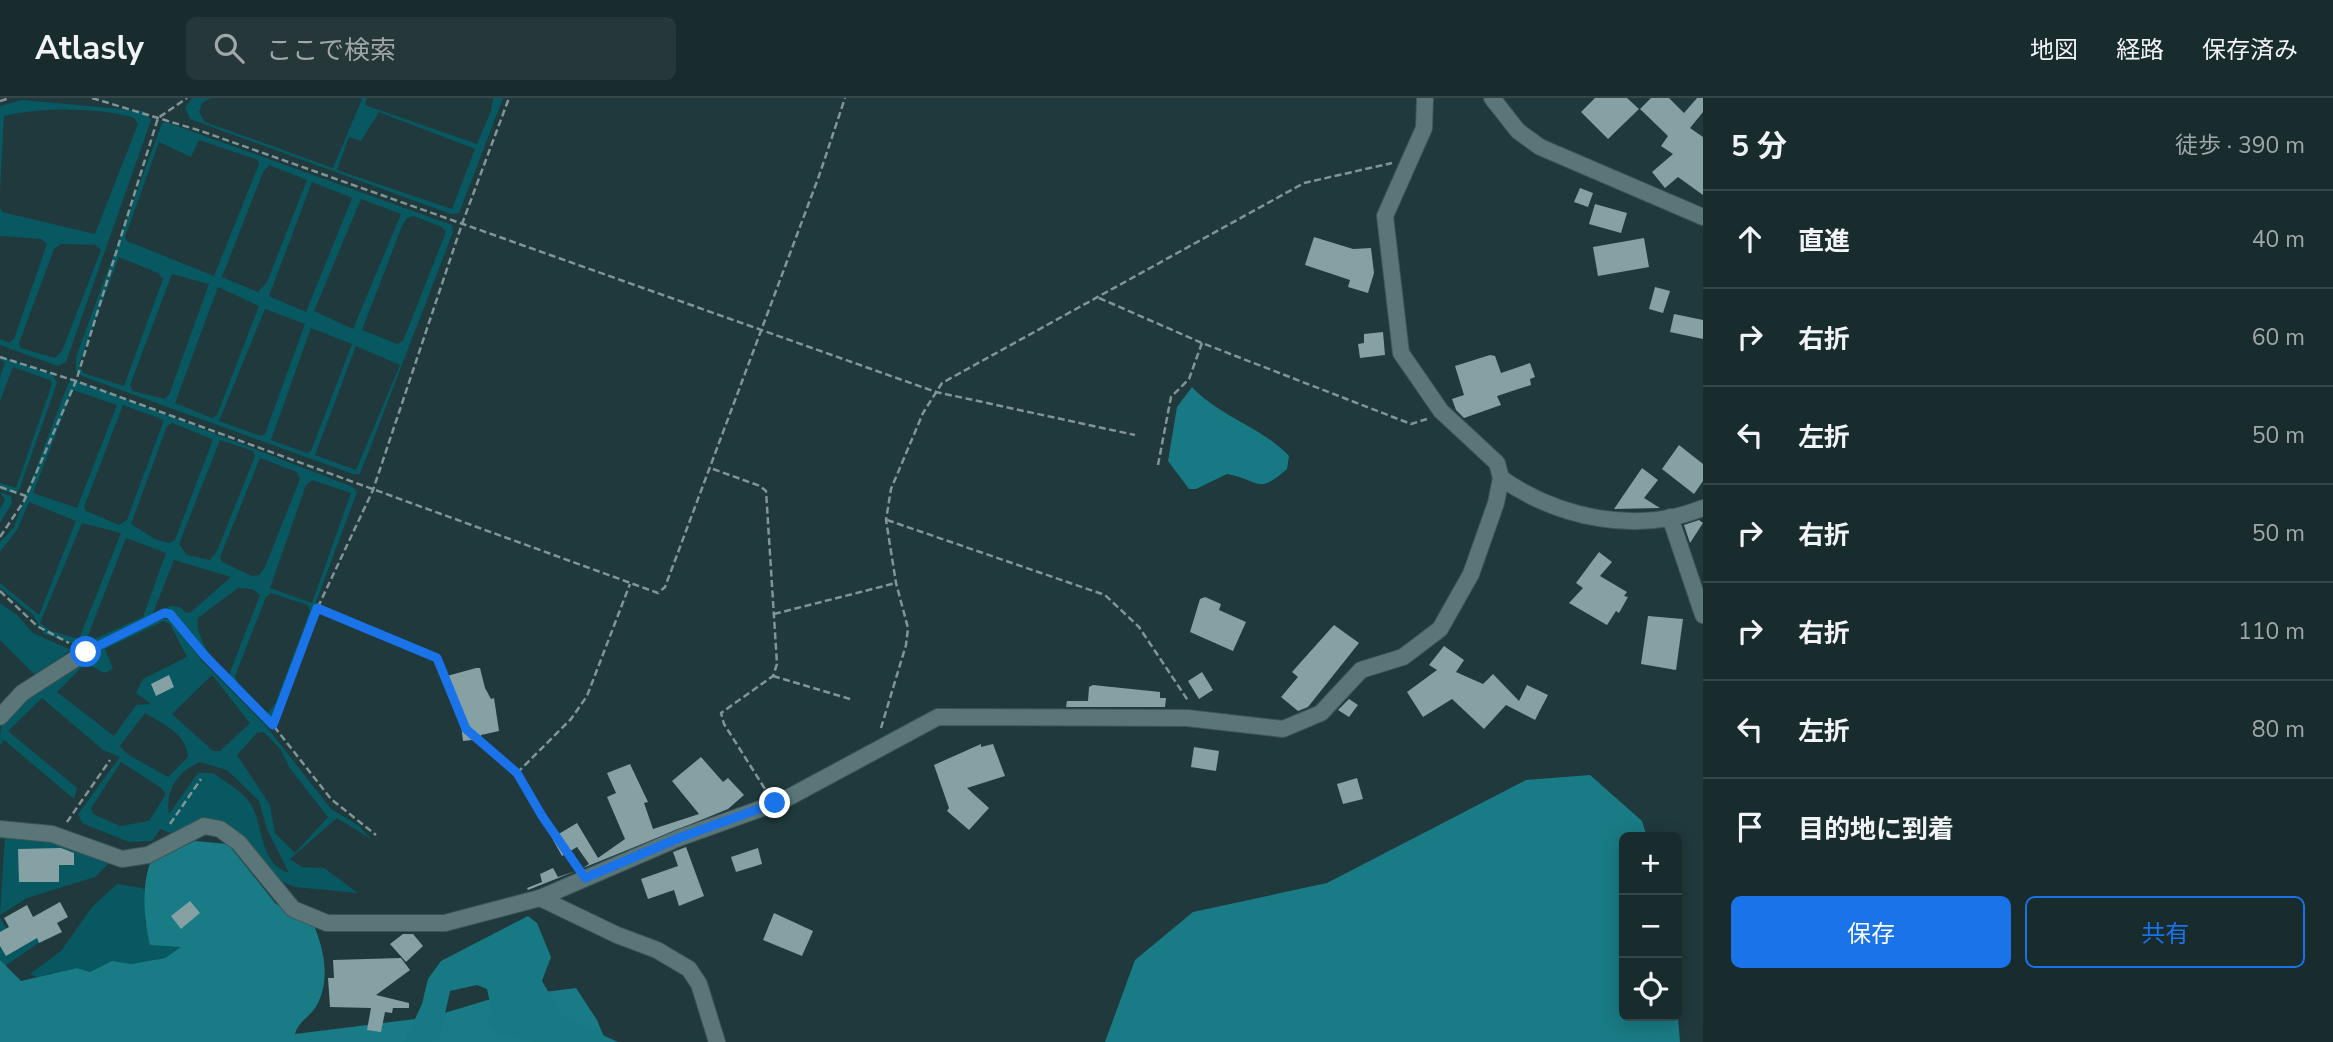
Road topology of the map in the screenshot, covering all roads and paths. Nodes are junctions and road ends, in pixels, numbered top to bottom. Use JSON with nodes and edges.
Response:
{"nodes":[{"id":1,"x":10,"y":98,"type":"edge"},
{"id":2,"x":92,"y":98,"type":"edge"},
{"id":3,"x":187,"y":98,"type":"edge"},
{"id":4,"x":509,"y":98,"type":"edge"},
{"id":5,"x":845,"y":98,"type":"edge"},
{"id":6,"x":1425,"y":98,"type":"edge"},
{"id":7,"x":1492,"y":98,"type":"edge"},
{"id":8,"x":0,"y":101,"type":"edge"},
{"id":9,"x":158,"y":118,"type":"junction"},
{"id":10,"x":1411,"y":158,"type":"junction"},
{"id":11,"x":1703,"y":217,"type":"edge"},
{"id":12,"x":463,"y":224,"type":"junction"},
{"id":13,"x":1099,"y":298,"type":"junction"},
{"id":14,"x":762,"y":332,"type":"junction"},
{"id":15,"x":1202,"y":343,"type":"junction"},
{"id":16,"x":0,"y":357,"type":"edge"},
{"id":17,"x":76,"y":381,"type":"junction"},
{"id":18,"x":936,"y":392,"type":"junction"},
{"id":19,"x":1441,"y":411,"type":"junction"},
{"id":20,"x":1135,"y":435,"type":"dead end"},
{"id":21,"x":1158,"y":465,"type":"dead end"},
{"id":22,"x":711,"y":468,"type":"junction"},
{"id":23,"x":1501,"y":478,"type":"junction"},
{"id":24,"x":0,"y":487,"type":"edge"},
{"id":25,"x":373,"y":489,"type":"junction"},
{"id":26,"x":26,"y":496,"type":"junction"},
{"id":27,"x":1703,"y":508,"type":"edge"},
{"id":28,"x":1670,"y":517,"type":"junction"},
{"id":29,"x":886,"y":520,"type":"junction"},
{"id":30,"x":0,"y":537,"type":"edge"},
{"id":31,"x":631,"y":583,"type":"junction"},
{"id":32,"x":896,"y":583,"type":"junction"},
{"id":33,"x":0,"y":591,"type":"edge"},
{"id":34,"x":317,"y":608,"type":"junction"},
{"id":35,"x":774,"y":614,"type":"junction"},
{"id":36,"x":1703,"y":615,"type":"edge"},
{"id":37,"x":86,"y":652,"type":"junction"},
{"id":38,"x":773,"y":676,"type":"junction"},
{"id":39,"x":850,"y":699,"type":"dead end"},
{"id":40,"x":0,"y":717,"type":"edge"},
{"id":41,"x":1200,"y":719,"type":"junction"},
{"id":42,"x":273,"y":725,"type":"junction"},
{"id":43,"x":874,"y":751,"type":"junction"},
{"id":44,"x":110,"y":760,"type":"dead end"},
{"id":45,"x":517,"y":773,"type":"junction"},
{"id":46,"x":201,"y":779,"type":"dead end"},
{"id":47,"x":775,"y":803,"type":"junction"},
{"id":48,"x":169,"y":826,"type":"dead end"},
{"id":49,"x":0,"y":829,"type":"edge"},
{"id":50,"x":376,"y":835,"type":"dead end"},
{"id":51,"x":57,"y":836,"type":"junction"},
{"id":52,"x":585,"y":878,"type":"junction"},
{"id":53,"x":540,"y":898,"type":"junction"},
{"id":54,"x":717,"y":1042,"type":"edge"}],
"edges":[{"from":1,"to":8,"type":"path"},
{"from":2,"to":9,"type":"path"},
{"from":3,"to":9,"type":"path"},
{"from":4,"to":12,"type":"path"},
{"from":5,"to":14,"type":"path"},
{"from":6,"to":10,"type":"street"},
{"from":7,"to":11,"type":"street"},
{"from":9,"to":12,"type":"path"},
{"from":9,"to":17,"type":"path"},
{"from":10,"to":13,"type":"path"},
{"from":10,"to":19,"type":"street"},
{"from":12,"to":14,"type":"path"},
{"from":12,"to":25,"type":"path"},
{"from":13,"to":15,"type":"path"},
{"from":13,"to":18,"type":"path"},
{"from":14,"to":18,"type":"path"},
{"from":14,"to":22,"type":"path"},
{"from":15,"to":19,"type":"path"},
{"from":15,"to":21,"type":"path"},
{"from":16,"to":17,"type":"path"},
{"from":17,"to":25,"type":"path"},
{"from":17,"to":26,"type":"path"},
{"from":18,"to":20,"type":"path"},
{"from":18,"to":29,"type":"path"},
{"from":19,"to":23,"type":"street"},
{"from":22,"to":31,"type":"path"},
{"from":22,"to":35,"type":"path"},
{"from":23,"to":28,"type":"street"},
{"from":23,"to":41,"type":"street"},
{"from":24,"to":26,"type":"path"},
{"from":25,"to":31,"type":"path"},
{"from":25,"to":34,"type":"path"},
{"from":26,"to":30,"type":"path"},
{"from":27,"to":28,"type":"street"},
{"from":28,"to":36,"type":"street"},
{"from":29,"to":32,"type":"path"},
{"from":29,"to":41,"type":"path"},
{"from":31,"to":45,"type":"path"},
{"from":32,"to":35,"type":"path"},
{"from":32,"to":43,"type":"path"},
{"from":33,"to":37,"type":"path"},
{"from":34,"to":42,"type":"path"},
{"from":34,"to":45,"type":"path"},
{"from":35,"to":38,"type":"path"},
{"from":37,"to":40,"type":"street"},
{"from":37,"to":42,"type":"path"},
{"from":38,"to":39,"type":"path"},
{"from":38,"to":47,"type":"path"},
{"from":41,"to":43,"type":"street"},
{"from":42,"to":50,"type":"path"},
{"from":43,"to":47,"type":"street"},
{"from":44,"to":51,"type":"path"},
{"from":45,"to":52,"type":"path"},
{"from":46,"to":48,"type":"path"},
{"from":47,"to":52,"type":"street"},
{"from":49,"to":51,"type":"street"},
{"from":51,"to":53,"type":"street"},
{"from":52,"to":53,"type":"street"},
{"from":53,"to":54,"type":"street"}]}
